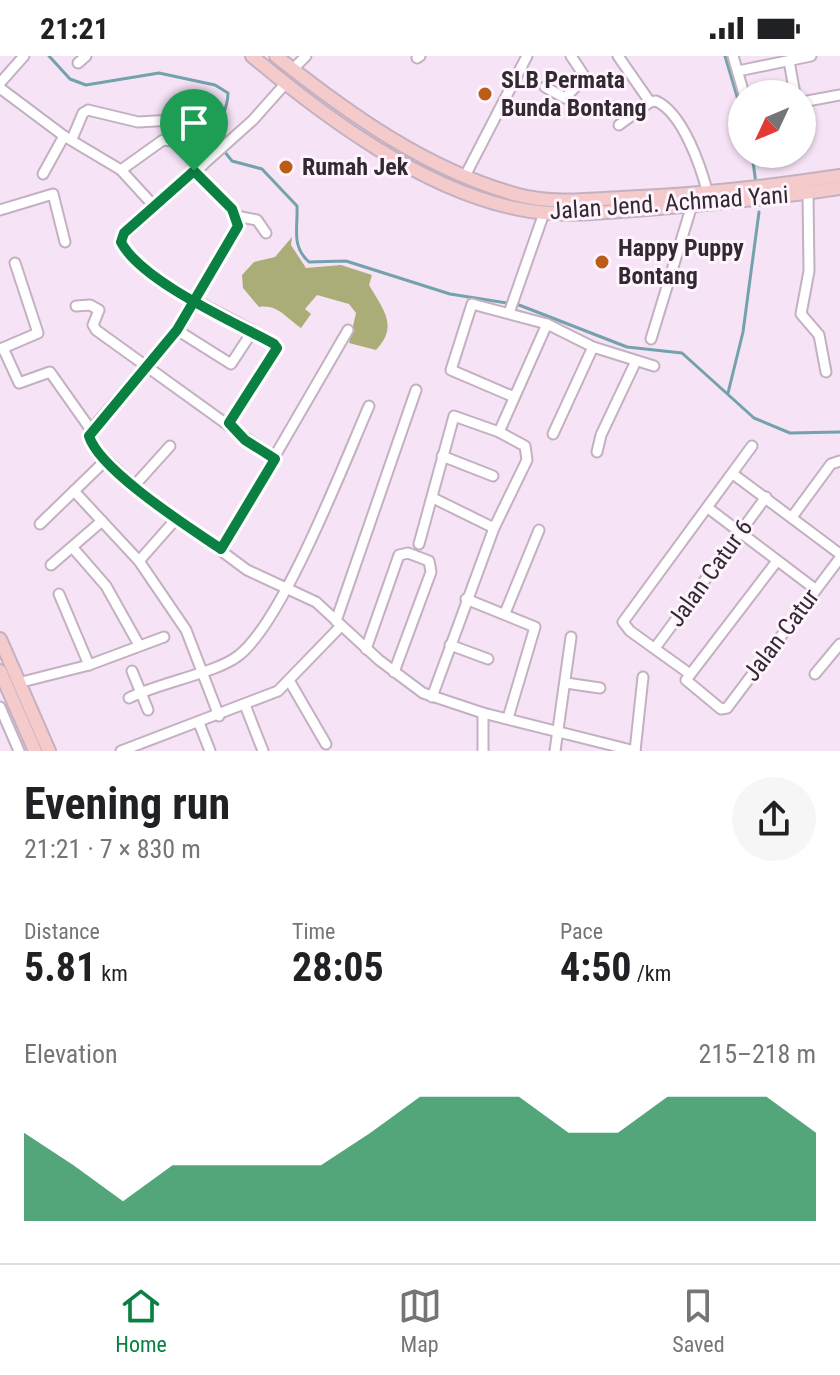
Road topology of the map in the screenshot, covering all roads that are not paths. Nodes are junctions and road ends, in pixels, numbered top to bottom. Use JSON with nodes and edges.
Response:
{"nodes":[{"id":1,"x":24,"y":56,"type":"edge"},
{"id":2,"x":252,"y":56,"type":"edge"},
{"id":3,"x":276,"y":56,"type":"edge"},
{"id":4,"x":306,"y":56,"type":"edge"},
{"id":5,"x":527,"y":56,"type":"edge"},
{"id":6,"x":571,"y":56,"type":"edge"},
{"id":7,"x":618,"y":56,"type":"edge"},
{"id":8,"x":733,"y":56,"type":"edge"},
{"id":9,"x":811,"y":56,"type":"edge"},
{"id":10,"x":789,"y":61,"type":"junction"},
{"id":11,"x":293,"y":69,"type":"junction"},
{"id":12,"x":738,"y":71,"type":"junction"},
{"id":13,"x":740,"y":80,"type":"edge"},
{"id":14,"x":792,"y":80,"type":"edge"},
{"id":15,"x":285,"y":84,"type":"junction"},
{"id":16,"x":0,"y":86,"type":"edge"},
{"id":17,"x":545,"y":87,"type":"dead end"},
{"id":18,"x":840,"y":95,"type":"edge"},
{"id":19,"x":816,"y":99,"type":"edge"},
{"id":20,"x":650,"y":102,"type":"junction"},
{"id":21,"x":191,"y":119,"type":"dead end"},
{"id":22,"x":619,"y":125,"type":"dead end"},
{"id":23,"x":68,"y":138,"type":"junction"},
{"id":24,"x":447,"y":167,"type":"junction"},
{"id":25,"x":198,"y":168,"type":"junction"},
{"id":26,"x":121,"y":170,"type":"junction"},
{"id":27,"x":43,"y":174,"type":"dead end"},
{"id":28,"x":465,"y":176,"type":"junction"},
{"id":29,"x":840,"y":176,"type":"edge"},
{"id":30,"x":442,"y":181,"type":"junction"},
{"id":31,"x":840,"y":188,"type":"edge"},
{"id":32,"x":459,"y":189,"type":"junction"},
{"id":33,"x":808,"y":193,"type":"junction"},
{"id":34,"x":708,"y":194,"type":"junction"},
{"id":35,"x":761,"y":194,"type":"junction"},
{"id":36,"x":692,"y":205,"type":"junction"},
{"id":37,"x":154,"y":206,"type":"junction"},
{"id":38,"x":0,"y":210,"type":"edge"},
{"id":39,"x":544,"y":213,"type":"junction"},
{"id":40,"x":236,"y":216,"type":"junction"},
{"id":41,"x":266,"y":233,"type":"dead end"},
{"id":42,"x":65,"y":242,"type":"dead end"},
{"id":43,"x":15,"y":263,"type":"dead end"},
{"id":44,"x":196,"y":301,"type":"junction"},
{"id":45,"x":76,"y":306,"type":"dead end"},
{"id":46,"x":512,"y":306,"type":"junction"},
{"id":47,"x":547,"y":324,"type":"junction"},
{"id":48,"x":177,"y":330,"type":"junction"},
{"id":49,"x":348,"y":330,"type":"dead end"},
{"id":50,"x":252,"y":332,"type":"junction"},
{"id":51,"x":651,"y":339,"type":"dead end"},
{"id":52,"x":593,"y":347,"type":"junction"},
{"id":53,"x":2,"y":349,"type":"edge"},
{"id":54,"x":636,"y":361,"type":"junction"},
{"id":55,"x":146,"y":364,"type":"junction"},
{"id":56,"x":654,"y":366,"type":"dead end"},
{"id":57,"x":826,"y":372,"type":"dead end"},
{"id":58,"x":416,"y":390,"type":"dead end"},
{"id":59,"x":513,"y":400,"type":"junction"},
{"id":60,"x":369,"y":406,"type":"dead end"},
{"id":61,"x":229,"y":423,"type":"junction"},
{"id":62,"x":501,"y":427,"type":"junction"},
{"id":63,"x":91,"y":430,"type":"junction"},
{"id":64,"x":553,"y":434,"type":"dead end"},
{"id":65,"x":170,"y":446,"type":"dead end"},
{"id":66,"x":752,"y":446,"type":"dead end"},
{"id":67,"x":597,"y":452,"type":"dead end"},
{"id":68,"x":442,"y":456,"type":"junction"},
{"id":69,"x":275,"y":459,"type":"junction"},
{"id":70,"x":106,"y":460,"type":"junction"},
{"id":71,"x":840,"y":461,"type":"edge"},
{"id":72,"x":733,"y":474,"type":"junction"},
{"id":73,"x":493,"y":476,"type":"dead end"},
{"id":74,"x":134,"y":486,"type":"junction"},
{"id":75,"x":74,"y":491,"type":"junction"},
{"id":76,"x":766,"y":497,"type":"junction"},
{"id":77,"x":433,"y":498,"type":"junction"},
{"id":78,"x":708,"y":508,"type":"junction"},
{"id":79,"x":792,"y":517,"type":"junction"},
{"id":80,"x":176,"y":519,"type":"junction"},
{"id":81,"x":102,"y":521,"type":"junction"},
{"id":82,"x":40,"y":524,"type":"dead end"},
{"id":83,"x":494,"y":528,"type":"junction"},
{"id":84,"x":539,"y":530,"type":"dead end"},
{"id":85,"x":740,"y":533,"type":"junction"},
{"id":86,"x":419,"y":544,"type":"dead end"},
{"id":87,"x":73,"y":548,"type":"junction"},
{"id":88,"x":221,"y":549,"type":"junction"},
{"id":89,"x":840,"y":556,"type":"edge"},
{"id":90,"x":139,"y":561,"type":"junction"},
{"id":91,"x":777,"y":561,"type":"junction"},
{"id":92,"x":51,"y":565,"type":"dead end"},
{"id":93,"x":815,"y":589,"type":"junction"},
{"id":94,"x":285,"y":590,"type":"junction"},
{"id":95,"x":59,"y":594,"type":"dead end"},
{"id":96,"x":466,"y":599,"type":"junction"},
{"id":97,"x":505,"y":613,"type":"junction"},
{"id":98,"x":339,"y":624,"type":"junction"},
{"id":99,"x":164,"y":637,"type":"dead end"},
{"id":100,"x":571,"y":637,"type":"dead end"},
{"id":101,"x":0,"y":639,"type":"edge"},
{"id":102,"x":840,"y":644,"type":"edge"},
{"id":103,"x":139,"y":645,"type":"junction"},
{"id":104,"x":450,"y":645,"type":"junction"},
{"id":105,"x":655,"y":648,"type":"junction"},
{"id":106,"x":366,"y":649,"type":"junction"},
{"id":107,"x":488,"y":659,"type":"dead end"},
{"id":108,"x":89,"y":665,"type":"junction"},
{"id":109,"x":203,"y":669,"type":"junction"},
{"id":110,"x":0,"y":671,"type":"edge"},
{"id":111,"x":132,"y":671,"type":"dead end"},
{"id":112,"x":394,"y":672,"type":"junction"},
{"id":113,"x":815,"y":674,"type":"dead end"},
{"id":114,"x":643,"y":677,"type":"dead end"},
{"id":115,"x":688,"y":677,"type":"junction"},
{"id":116,"x":290,"y":682,"type":"junction"},
{"id":117,"x":18,"y":683,"type":"junction"},
{"id":118,"x":566,"y":683,"type":"junction"},
{"id":119,"x":600,"y":688,"type":"dead end"},
{"id":120,"x":141,"y":692,"type":"junction"},
{"id":121,"x":432,"y":697,"type":"junction"},
{"id":122,"x":129,"y":698,"type":"dead end"},
{"id":123,"x":245,"y":705,"type":"junction"},
{"id":124,"x":0,"y":707,"type":"edge"},
{"id":125,"x":148,"y":710,"type":"dead end"},
{"id":126,"x":483,"y":713,"type":"junction"},
{"id":127,"x":219,"y":716,"type":"junction"},
{"id":128,"x":508,"y":718,"type":"junction"},
{"id":129,"x":199,"y":723,"type":"junction"},
{"id":130,"x":559,"y":731,"type":"junction"},
{"id":131,"x":326,"y":744,"type":"dead end"},
{"id":132,"x":621,"y":749,"type":"edge"},
{"id":133,"x":19,"y":751,"type":"edge"},
{"id":134,"x":35,"y":751,"type":"edge"},
{"id":135,"x":49,"y":751,"type":"edge"},
{"id":136,"x":121,"y":751,"type":"edge"},
{"id":137,"x":210,"y":751,"type":"edge"},
{"id":138,"x":263,"y":751,"type":"edge"},
{"id":139,"x":483,"y":751,"type":"edge"},
{"id":140,"x":555,"y":751,"type":"edge"},
{"id":141,"x":635,"y":751,"type":"edge"}],
"edges":[{"from":1,"to":16,"type":"street"},
{"from":2,"to":15,"type":"street","name":"Jalan Jend. Achmad Yani"},
{"from":3,"to":11,"type":"street","name":"Jalan Jend. Achmad Yani"},
{"from":4,"to":11,"type":"street"},
{"from":5,"to":28,"type":"street"},
{"from":6,"to":17,"type":"street"},
{"from":7,"to":20,"type":"street"},
{"from":8,"to":12,"type":"street"},
{"from":9,"to":10,"type":"street"},
{"from":10,"to":12,"type":"street"},
{"from":10,"to":14,"type":"street"},
{"from":11,"to":24,"type":"street","name":"Jalan Jend. Achmad Yani"},
{"from":12,"to":13,"type":"street"},
{"from":15,"to":25,"type":"street"},
{"from":15,"to":30,"type":"street","name":"Jalan Jend. Achmad Yani"},
{"from":16,"to":23,"type":"street"},
{"from":18,"to":19,"type":"street"},
{"from":20,"to":22,"type":"street"},
{"from":20,"to":34,"type":"street"},
{"from":21,"to":23,"type":"street"},
{"from":23,"to":26,"type":"street"},
{"from":23,"to":27,"type":"street"},
{"from":24,"to":28,"type":"street","name":"Jalan Jend. Achmad Yani"},
{"from":24,"to":30,"type":"street"},
{"from":25,"to":26,"type":"street"},
{"from":25,"to":37,"type":"street"},
{"from":25,"to":40,"type":"street"},
{"from":26,"to":37,"type":"street"},
{"from":28,"to":32,"type":"street"},
{"from":28,"to":34,"type":"street","name":"Jalan Jend. Achmad Yani"},
{"from":29,"to":35,"type":"street","name":"Jalan Jend. Achmad Yani"},
{"from":30,"to":32,"type":"street","name":"Jalan Jend. Achmad Yani"},
{"from":31,"to":33,"type":"street","name":"Jalan Jend. Achmad Yani"},
{"from":32,"to":39,"type":"street","name":"Jalan Jend. Achmad Yani"},
{"from":33,"to":35,"type":"street","name":"Jalan Jend. Achmad Yani"},
{"from":33,"to":57,"type":"street"},
{"from":34,"to":35,"type":"street","name":"Jalan Jend. Achmad Yani"},
{"from":35,"to":36,"type":"street","name":"Jalan Jend. Achmad Yani"},
{"from":36,"to":39,"type":"street","name":"Jalan Jend. Achmad Yani"},
{"from":36,"to":51,"type":"street"},
{"from":37,"to":44,"type":"street"},
{"from":38,"to":42,"type":"street"},
{"from":39,"to":46,"type":"street"},
{"from":40,"to":41,"type":"street"},
{"from":40,"to":44,"type":"street"},
{"from":43,"to":53,"type":"street"},
{"from":44,"to":48,"type":"street"},
{"from":44,"to":50,"type":"street"},
{"from":45,"to":55,"type":"street"},
{"from":46,"to":47,"type":"street"},
{"from":46,"to":59,"type":"street"},
{"from":47,"to":52,"type":"street"},
{"from":47,"to":59,"type":"street"},
{"from":48,"to":50,"type":"street"},
{"from":48,"to":55,"type":"street"},
{"from":49,"to":69,"type":"street"},
{"from":50,"to":61,"type":"street"},
{"from":52,"to":54,"type":"street"},
{"from":52,"to":64,"type":"street"},
{"from":53,"to":63,"type":"street"},
{"from":54,"to":56,"type":"street"},
{"from":54,"to":67,"type":"street"},
{"from":55,"to":61,"type":"street"},
{"from":55,"to":63,"type":"street"},
{"from":58,"to":98,"type":"street"},
{"from":59,"to":62,"type":"street"},
{"from":60,"to":94,"type":"street"},
{"from":61,"to":69,"type":"street"},
{"from":62,"to":68,"type":"street"},
{"from":62,"to":83,"type":"street"},
{"from":63,"to":70,"type":"street"},
{"from":65,"to":74,"type":"street"},
{"from":66,"to":72,"type":"street"},
{"from":68,"to":73,"type":"street"},
{"from":68,"to":77,"type":"street"},
{"from":69,"to":88,"type":"street"},
{"from":70,"to":74,"type":"street"},
{"from":70,"to":75,"type":"street"},
{"from":71,"to":79,"type":"street"},
{"from":72,"to":76,"type":"street"},
{"from":72,"to":78,"type":"street"},
{"from":74,"to":80,"type":"street"},
{"from":75,"to":81,"type":"street"},
{"from":75,"to":82,"type":"street"},
{"from":76,"to":79,"type":"street"},
{"from":76,"to":85,"type":"street","name":"Jalan Catur 6"},
{"from":77,"to":83,"type":"street"},
{"from":77,"to":86,"type":"street"},
{"from":78,"to":85,"type":"street"},
{"from":78,"to":105,"type":"street"},
{"from":79,"to":89,"type":"street"},
{"from":80,"to":88,"type":"street"},
{"from":80,"to":90,"type":"street"},
{"from":81,"to":87,"type":"street"},
{"from":81,"to":90,"type":"street"},
{"from":83,"to":96,"type":"street"},
{"from":84,"to":97,"type":"street"},
{"from":85,"to":91,"type":"street"},
{"from":85,"to":105,"type":"street","name":"Jalan Catur 6"},
{"from":87,"to":92,"type":"street"},
{"from":87,"to":103,"type":"street"},
{"from":88,"to":94,"type":"street"},
{"from":89,"to":93,"type":"street","name":"Jalan Catur"},
{"from":90,"to":109,"type":"street"},
{"from":91,"to":93,"type":"street"},
{"from":91,"to":115,"type":"street"},
{"from":93,"to":115,"type":"street","name":"Jalan Catur"},
{"from":94,"to":98,"type":"street"},
{"from":94,"to":109,"type":"street"},
{"from":95,"to":108,"type":"street"},
{"from":96,"to":97,"type":"street"},
{"from":96,"to":104,"type":"street"},
{"from":97,"to":128,"type":"street"},
{"from":98,"to":106,"type":"street"},
{"from":98,"to":116,"type":"street"},
{"from":99,"to":103,"type":"street"},
{"from":100,"to":118,"type":"street"},
{"from":101,"to":117,"type":"street"},
{"from":102,"to":113,"type":"street"},
{"from":103,"to":108,"type":"street"},
{"from":104,"to":107,"type":"street"},
{"from":104,"to":121,"type":"street"},
{"from":105,"to":115,"type":"street"},
{"from":106,"to":112,"type":"street"},
{"from":106,"to":112,"type":"street"},
{"from":108,"to":117,"type":"street"},
{"from":109,"to":120,"type":"street"},
{"from":109,"to":127,"type":"street"},
{"from":110,"to":134,"type":"street"},
{"from":111,"to":120,"type":"street"},
{"from":112,"to":121,"type":"street"},
{"from":114,"to":141,"type":"street"},
{"from":116,"to":123,"type":"street"},
{"from":116,"to":131,"type":"street"},
{"from":117,"to":135,"type":"street"},
{"from":118,"to":119,"type":"street"},
{"from":118,"to":130,"type":"street"},
{"from":120,"to":122,"type":"street"},
{"from":120,"to":125,"type":"street"},
{"from":121,"to":126,"type":"street"},
{"from":123,"to":127,"type":"street"},
{"from":123,"to":138,"type":"street"},
{"from":124,"to":133,"type":"street"},
{"from":126,"to":128,"type":"street"},
{"from":126,"to":139,"type":"street"},
{"from":127,"to":129,"type":"street"},
{"from":128,"to":130,"type":"street"},
{"from":129,"to":136,"type":"street"},
{"from":129,"to":137,"type":"street"},
{"from":130,"to":132,"type":"street"},
{"from":130,"to":140,"type":"street"},
{"from":132,"to":141,"type":"street"}]}
